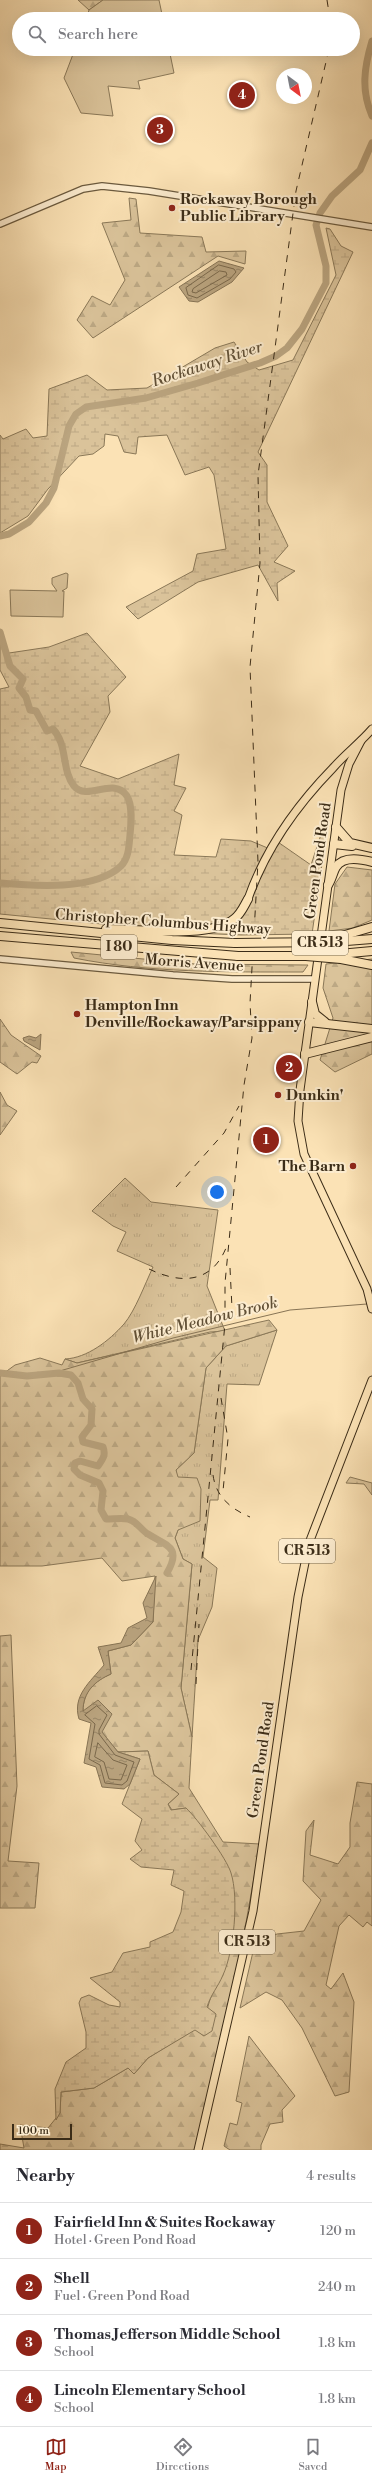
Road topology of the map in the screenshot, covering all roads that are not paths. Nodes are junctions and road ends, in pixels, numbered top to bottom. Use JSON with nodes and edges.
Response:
{"nodes":[{"id":1,"x":0,"y":224,"type":"edge"},
{"id":2,"x":372,"y":227,"type":"edge"},
{"id":3,"x":372,"y":729,"type":"edge"},
{"id":4,"x":361,"y":741,"type":"junction"},
{"id":5,"x":336,"y":827,"type":"junction"},
{"id":6,"x":334,"y":844,"type":"junction"},
{"id":7,"x":359,"y":846,"type":"junction"},
{"id":8,"x":372,"y":848,"type":"edge"},
{"id":9,"x":372,"y":862,"type":"edge"},
{"id":10,"x":328,"y":884,"type":"junction"},
{"id":11,"x":248,"y":899,"type":"joint"},
{"id":12,"x":0,"y":923,"type":"edge"},
{"id":13,"x":29,"y":926,"type":"junction"},
{"id":14,"x":372,"y":927,"type":"edge"},
{"id":15,"x":0,"y":936,"type":"edge"},
{"id":16,"x":336,"y":939,"type":"junction"},
{"id":17,"x":372,"y":939,"type":"edge"},
{"id":18,"x":372,"y":951,"type":"edge"},
{"id":19,"x":340,"y":957,"type":"junction"},
{"id":20,"x":0,"y":959,"type":"edge"},
{"id":21,"x":372,"y":965,"type":"edge"},
{"id":22,"x":315,"y":979,"type":"junction"},
{"id":23,"x":312,"y":1002,"type":"junction"},
{"id":24,"x":309,"y":1022,"type":"junction"},
{"id":25,"x":332,"y":1024,"type":"junction"},
{"id":26,"x":372,"y":1029,"type":"edge"},
{"id":27,"x":372,"y":1037,"type":"edge"},
{"id":28,"x":305,"y":1054,"type":"junction"},
{"id":29,"x":372,"y":1308,"type":"edge"},
{"id":30,"x":372,"y":1380,"type":"edge"},
{"id":31,"x":198,"y":2150,"type":"edge"}],
"edges":[{"from":1,"to":2,"type":"street"},
{"from":3,"to":4,"type":"main road","number":"CR 513"},
{"from":4,"to":5,"type":"main road","name":"Green Pond Road","number":"CR 513"},
{"from":4,"to":11,"type":"main road"},
{"from":5,"to":6,"type":"main road","name":"Green Pond Road","number":"CR 513"},
{"from":5,"to":7,"type":"highway"},
{"from":6,"to":7,"type":"highway"},
{"from":6,"to":10,"type":"main road","name":"Green Pond Road","number":"CR 513"},
{"from":7,"to":8,"type":"highway"},
{"from":9,"to":10,"type":"highway"},
{"from":10,"to":22,"type":"main road","name":"Green Pond Road","number":"CR 513"},
{"from":11,"to":13,"type":"highway"},
{"from":12,"to":13,"type":"highway","name":"Christopher Columbus Highway","number":"I 80"},
{"from":13,"to":16,"type":"highway","name":"Christopher Columbus Highway","number":"I 80","bridge":true},
{"from":14,"to":16,"type":"highway"},
{"from":15,"to":19,"type":"highway","name":"Christopher Columbus Highway","number":"I 80","bridge":true},
{"from":16,"to":17,"type":"highway"},
{"from":18,"to":19,"type":"highway"},
{"from":19,"to":21,"type":"highway"},
{"from":20,"to":22,"type":"street","name":"Morris Avenue"},
{"from":22,"to":23,"type":"main road","name":"Green Pond Road","number":"CR 513"},
{"from":23,"to":24,"type":"main road","name":"Green Pond Road","number":"CR 513"},
{"from":23,"to":25,"type":"highway"},
{"from":24,"to":25,"type":"highway"},
{"from":24,"to":28,"type":"main road","name":"Green Pond Road","number":"CR 513"},
{"from":25,"to":26,"type":"highway"},
{"from":27,"to":28,"type":"highway"},
{"from":28,"to":29,"type":"main road","name":"Green Pond Road","number":"CR 513"},
{"from":30,"to":31,"type":"main road","name":"Green Pond Road","number":"CR 513"}]}
